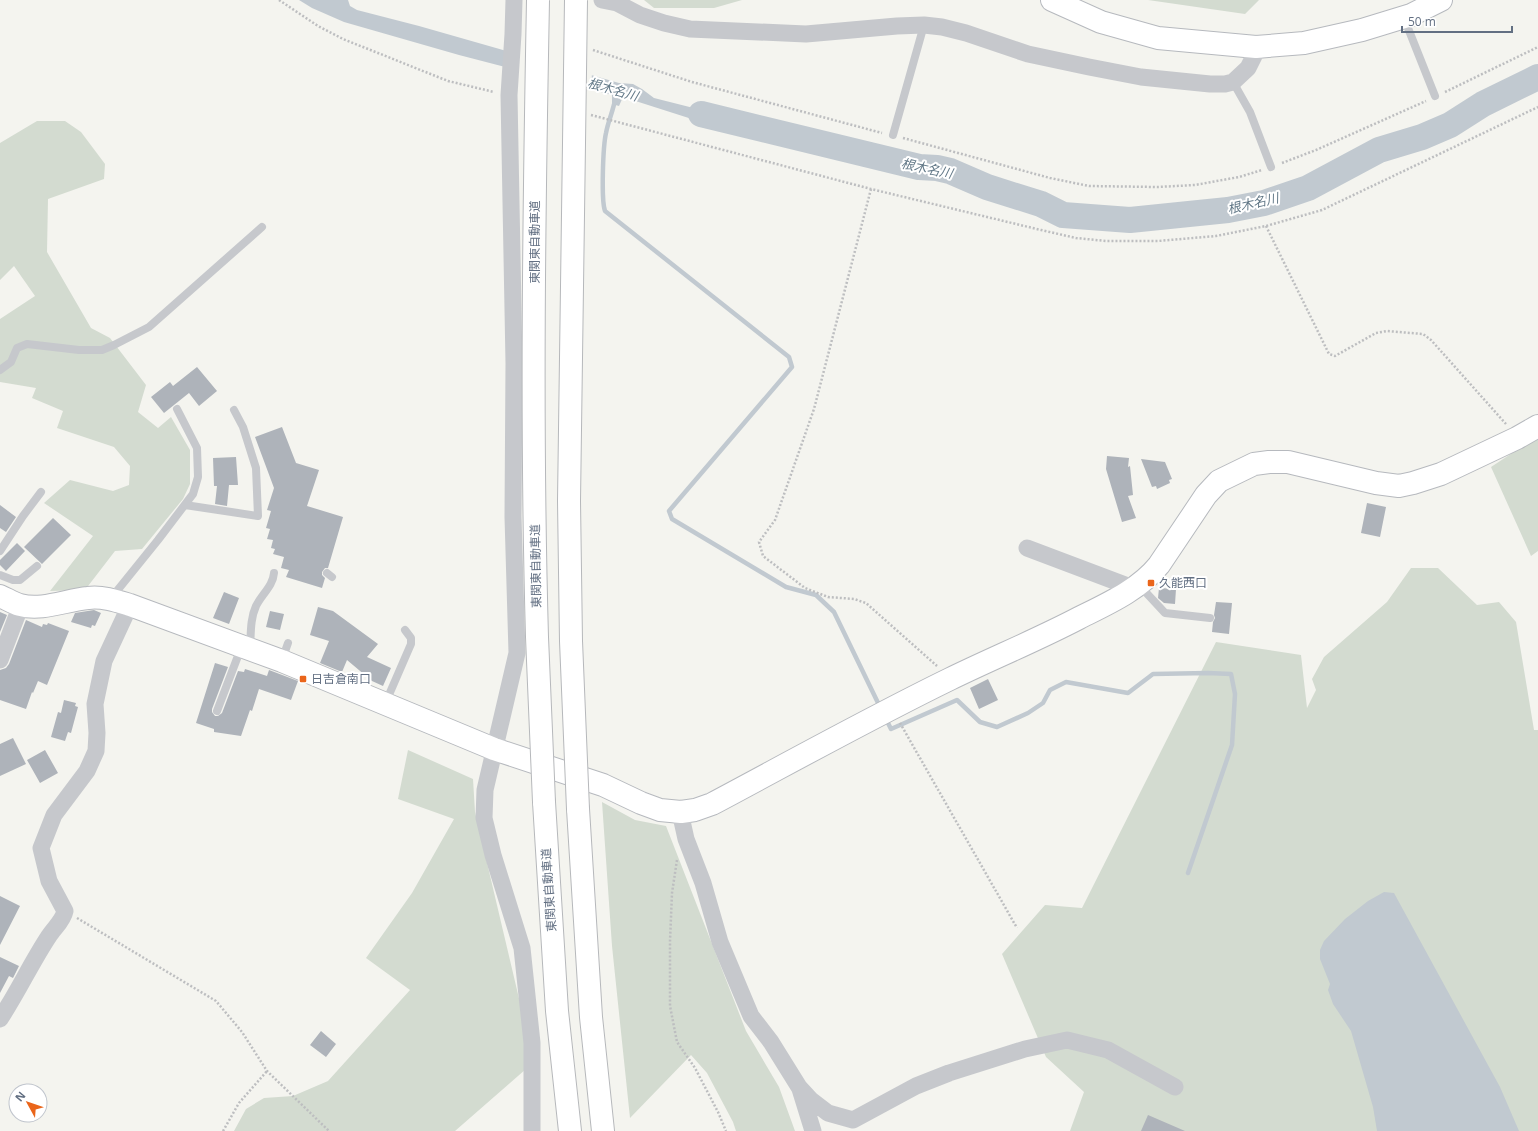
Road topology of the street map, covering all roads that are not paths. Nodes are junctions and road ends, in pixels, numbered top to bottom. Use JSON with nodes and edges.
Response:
{"nodes":[{"id":1,"x":514,"y":0,"type":"edge"},
{"id":2,"x":538,"y":0,"type":"edge"},
{"id":3,"x":576,"y":0,"type":"edge"},
{"id":4,"x":602,"y":0,"type":"edge"},
{"id":5,"x":1052,"y":0,"type":"edge"},
{"id":6,"x":1441,"y":0,"type":"edge"},
{"id":7,"x":1403,"y":17,"type":"junction"},
{"id":8,"x":924,"y":25,"type":"junction"},
{"id":9,"x":1256,"y":47,"type":"junction"},
{"id":10,"x":1233,"y":82,"type":"junction"},
{"id":11,"x":1435,"y":96,"type":"road end"},
{"id":12,"x":893,"y":135,"type":"road end"},
{"id":13,"x":1271,"y":167,"type":"road end"},
{"id":14,"x":262,"y":227,"type":"dead end"},
{"id":15,"x":0,"y":370,"type":"edge"},
{"id":16,"x":177,"y":409,"type":"dead end"},
{"id":17,"x":234,"y":410,"type":"dead end"},
{"id":18,"x":1538,"y":426,"type":"edge"},
{"id":19,"x":41,"y":492,"type":"dead end"},
{"id":20,"x":184,"y":505,"type":"junction"},
{"id":21,"x":1027,"y":548,"type":"dead end"},
{"id":22,"x":0,"y":551,"type":"edge"},
{"id":23,"x":37,"y":566,"type":"dead end"},
{"id":24,"x":274,"y":573,"type":"dead end"},
{"id":25,"x":0,"y":574,"type":"edge"},
{"id":26,"x":1136,"y":586,"type":"junction"},
{"id":27,"x":0,"y":596,"type":"edge"},
{"id":28,"x":120,"y":602,"type":"junction"},
{"id":29,"x":21,"y":605,"type":"junction"},
{"id":30,"x":1210,"y":618,"type":"dead end"},
{"id":31,"x":405,"y":630,"type":"dead end"},
{"id":32,"x":246,"y":648,"type":"junction"},
{"id":33,"x":0,"y":660,"type":"edge"},
{"id":34,"x":385,"y":704,"type":"junction"},
{"id":35,"x":217,"y":710,"type":"dead end"},
{"id":36,"x":494,"y":749,"type":"junction"},
{"id":37,"x":681,"y":812,"type":"junction"},
{"id":38,"x":0,"y":1019,"type":"edge"},
{"id":39,"x":1175,"y":1086,"type":"dead end"},
{"id":40,"x":799,"y":1087,"type":"junction"},
{"id":41,"x":532,"y":1131,"type":"edge"},
{"id":42,"x":570,"y":1131,"type":"edge"},
{"id":43,"x":603,"y":1131,"type":"edge"},
{"id":44,"x":813,"y":1131,"type":"edge"}],
"edges":[{"from":1,"to":36,"type":"street"},
{"from":2,"to":42,"type":"main road","name":"東関東自動車道","bridge":true},
{"from":3,"to":43,"type":"main road","bridge":true},
{"from":4,"to":8,"type":"street"},
{"from":5,"to":9,"type":"main road"},
{"from":6,"to":7,"type":"main road"},
{"from":7,"to":9,"type":"main road"},
{"from":7,"to":11,"type":"lane"},
{"from":8,"to":10,"type":"street"},
{"from":8,"to":12,"type":"lane"},
{"from":9,"to":10,"type":"street"},
{"from":10,"to":13,"type":"lane"},
{"from":14,"to":15,"type":"lane"},
{"from":16,"to":20,"type":"lane"},
{"from":17,"to":20,"type":"lane"},
{"from":18,"to":26,"type":"main road"},
{"from":19,"to":22,"type":"lane"},
{"from":20,"to":28,"type":"lane"},
{"from":21,"to":26,"type":"street"},
{"from":23,"to":25,"type":"lane"},
{"from":24,"to":32,"type":"lane"},
{"from":26,"to":30,"type":"lane"},
{"from":26,"to":37,"type":"main road"},
{"from":27,"to":29,"type":"main road"},
{"from":28,"to":29,"type":"main road"},
{"from":28,"to":32,"type":"main road"},
{"from":28,"to":38,"type":"street"},
{"from":29,"to":33,"type":"street"},
{"from":31,"to":34,"type":"lane"},
{"from":32,"to":34,"type":"main road"},
{"from":32,"to":35,"type":"lane"},
{"from":34,"to":36,"type":"main road"},
{"from":36,"to":37,"type":"main road"},
{"from":36,"to":41,"type":"street"},
{"from":37,"to":40,"type":"street"},
{"from":39,"to":40,"type":"street"},
{"from":40,"to":44,"type":"street"}]}
